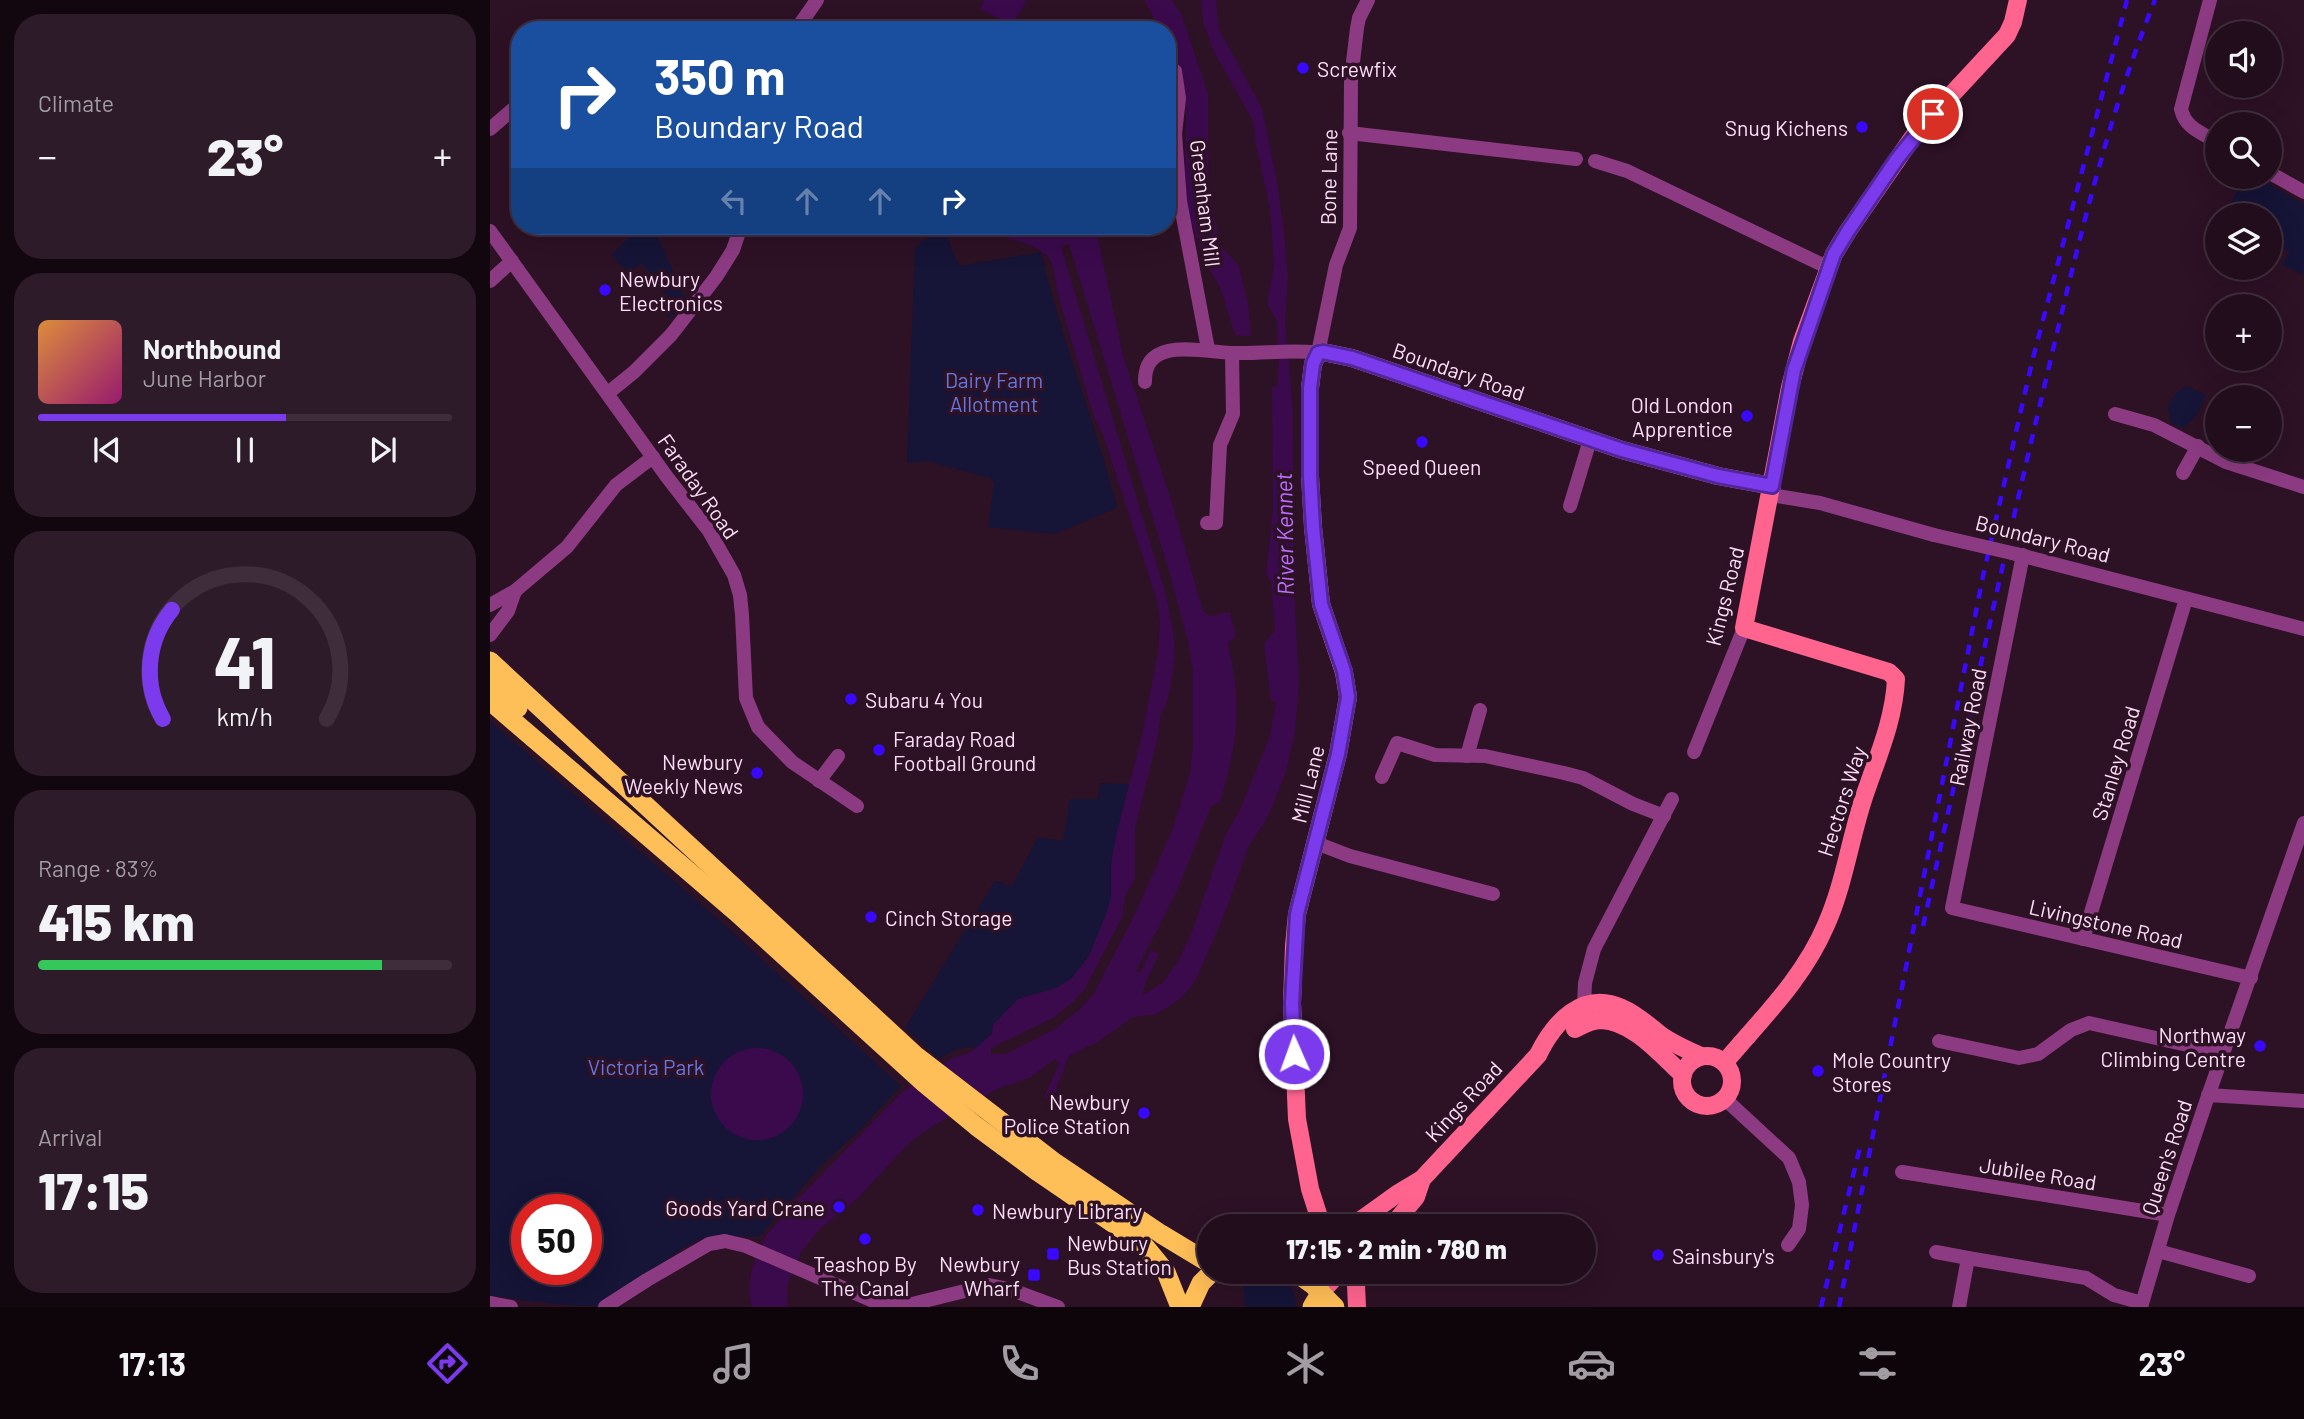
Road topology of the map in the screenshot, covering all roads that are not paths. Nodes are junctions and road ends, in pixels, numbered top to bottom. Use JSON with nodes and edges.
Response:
{"nodes":[{"id":1,"x":817,"y":0,"type":"edge"},
{"id":2,"x":1368,"y":0,"type":"edge"},
{"id":3,"x":2018,"y":0,"type":"edge"},
{"id":4,"x":2210,"y":0,"type":"edge"},
{"id":5,"x":802,"y":21,"type":"edge"},
{"id":6,"x":1176,"y":78,"type":"edge"},
{"id":7,"x":511,"y":111,"type":"edge"},
{"id":8,"x":1176,"y":112,"type":"edge"},
{"id":9,"x":490,"y":129,"type":"edge"},
{"id":10,"x":1349,"y":134,"type":"junction"},
{"id":11,"x":2205,"y":135,"type":"edge"},
{"id":12,"x":1576,"y":159,"type":"dead end"},
{"id":13,"x":1595,"y":160,"type":"dead end"},
{"id":14,"x":2282,"y":180,"type":"edge"},
{"id":15,"x":2304,"y":192,"type":"edge"},
{"id":16,"x":1176,"y":211,"type":"edge"},
{"id":17,"x":490,"y":231,"type":"edge"},
{"id":18,"x":738,"y":235,"type":"edge"},
{"id":19,"x":512,"y":261,"type":"junction"},
{"id":20,"x":1829,"y":268,"type":"junction"},
{"id":21,"x":490,"y":281,"type":"edge"},
{"id":22,"x":1208,"y":349,"type":"junction"},
{"id":23,"x":1232,"y":353,"type":"junction"},
{"id":24,"x":1318,"y":353,"type":"junction"},
{"id":25,"x":1145,"y":382,"type":"dead end"},
{"id":26,"x":608,"y":393,"type":"junction"},
{"id":27,"x":2115,"y":414,"type":"dead end"},
{"id":28,"x":1590,"y":440,"type":"junction"},
{"id":29,"x":2198,"y":446,"type":"junction"},
{"id":30,"x":653,"y":457,"type":"junction"},
{"id":31,"x":2183,"y":473,"type":"dead end"},
{"id":32,"x":2304,"y":487,"type":"edge"},
{"id":33,"x":1771,"y":491,"type":"junction"},
{"id":34,"x":1570,"y":506,"type":"dead end"},
{"id":35,"x":1207,"y":523,"type":"dead end"},
{"id":36,"x":2019,"y":555,"type":"junction"},
{"id":37,"x":515,"y":592,"type":"junction"},
{"id":38,"x":2186,"y":600,"type":"junction"},
{"id":39,"x":490,"y":605,"type":"edge"},
{"id":40,"x":1744,"y":628,"type":"junction"},
{"id":41,"x":2304,"y":629,"type":"edge"},
{"id":42,"x":490,"y":635,"type":"edge"},
{"id":43,"x":490,"y":661,"type":"edge"},
{"id":44,"x":490,"y":683,"type":"edge"},
{"id":45,"x":490,"y":701,"type":"edge"},
{"id":46,"x":1480,"y":710,"type":"dead end"},
{"id":47,"x":1694,"y":752,"type":"dead end"},
{"id":48,"x":838,"y":756,"type":"dead end"},
{"id":49,"x":1466,"y":756,"type":"junction"},
{"id":50,"x":556,"y":758,"type":"junction"},
{"id":51,"x":1382,"y":777,"type":"dead end"},
{"id":52,"x":819,"y":781,"type":"junction"},
{"id":53,"x":1672,"y":799,"type":"dead end"},
{"id":54,"x":857,"y":806,"type":"dead end"},
{"id":55,"x":1664,"y":816,"type":"junction"},
{"id":56,"x":2304,"y":823,"type":"edge"},
{"id":57,"x":1316,"y":843,"type":"junction"},
{"id":58,"x":1493,"y":894,"type":"dead end"},
{"id":59,"x":1952,"y":908,"type":"joint"},
{"id":60,"x":2083,"y":939,"type":"junction"},
{"id":61,"x":2251,"y":978,"type":"junction"},
{"id":62,"x":1584,"y":998,"type":"junction"},
{"id":63,"x":1574,"y":1028,"type":"junction"},
{"id":64,"x":1940,"y":1041,"type":"dead end"},
{"id":65,"x":891,"y":1044,"type":"junction"},
{"id":66,"x":2223,"y":1053,"type":"junction"},
{"id":67,"x":1538,"y":1055,"type":"junction"},
{"id":68,"x":1700,"y":1056,"type":"junction"},
{"id":69,"x":1725,"y":1062,"type":"junction"},
{"id":70,"x":1683,"y":1075,"type":"junction"},
{"id":71,"x":2208,"y":1095,"type":"junction"},
{"id":72,"x":1725,"y":1099,"type":"junction"},
{"id":73,"x":2304,"y":1101,"type":"edge"},
{"id":74,"x":982,"y":1119,"type":"junction"},
{"id":75,"x":1902,"y":1172,"type":"dead end"},
{"id":76,"x":1422,"y":1179,"type":"junction"},
{"id":77,"x":1318,"y":1214,"type":"edge"},
{"id":78,"x":1369,"y":1214,"type":"edge"},
{"id":79,"x":1402,"y":1214,"type":"edge"},
{"id":80,"x":2168,"y":1215,"type":"junction"},
{"id":81,"x":1788,"y":1245,"type":"dead end"},
{"id":82,"x":2158,"y":1251,"type":"junction"},
{"id":83,"x":1936,"y":1252,"type":"dead end"},
{"id":84,"x":1197,"y":1256,"type":"edge"},
{"id":85,"x":1968,"y":1258,"type":"junction"},
{"id":86,"x":2249,"y":1276,"type":"dead end"},
{"id":87,"x":1201,"y":1284,"type":"edge"},
{"id":88,"x":1304,"y":1284,"type":"edge"},
{"id":89,"x":1330,"y":1284,"type":"edge"},
{"id":90,"x":1356,"y":1284,"type":"edge"},
{"id":91,"x":968,"y":1290,"type":"junction"},
{"id":92,"x":1316,"y":1300,"type":"edge"},
{"id":93,"x":490,"y":1303,"type":"edge"},
{"id":94,"x":2141,"y":1305,"type":"edge"},
{"id":95,"x":511,"y":1307,"type":"edge"},
{"id":96,"x":605,"y":1307,"type":"edge"},
{"id":97,"x":965,"y":1307,"type":"edge"},
{"id":98,"x":1058,"y":1307,"type":"edge"},
{"id":99,"x":1181,"y":1307,"type":"edge"},
{"id":100,"x":1190,"y":1307,"type":"edge"},
{"id":101,"x":1335,"y":1307,"type":"edge"},
{"id":102,"x":1357,"y":1307,"type":"edge"},
{"id":103,"x":1959,"y":1307,"type":"edge"}],
"edges":[{"from":1,"to":5,"type":"street"},
{"from":2,"to":10,"type":"street","name":"Bone Lane"},
{"from":3,"to":20,"type":"main road","name":"Kings Road"},
{"from":4,"to":11,"type":"street"},
{"from":6,"to":8,"type":"street","name":"Greenham Mill"},
{"from":7,"to":9,"type":"street"},
{"from":10,"to":12,"type":"street"},
{"from":10,"to":24,"type":"street","name":"Bone Lane"},
{"from":13,"to":20,"type":"street"},
{"from":14,"to":15,"type":"street"},
{"from":16,"to":22,"type":"street","name":"Greenham Mill"},
{"from":17,"to":19,"type":"street","name":"Faraday Road"},
{"from":18,"to":26,"type":"street"},
{"from":19,"to":21,"type":"street"},
{"from":19,"to":26,"type":"street","name":"Faraday Road"},
{"from":20,"to":33,"type":"main road","name":"Kings Road"},
{"from":22,"to":23,"type":"street","name":"Boundary Road"},
{"from":22,"to":25,"type":"street","name":"Boundary Road"},
{"from":23,"to":24,"type":"street","name":"Boundary Road"},
{"from":23,"to":35,"type":"street"},
{"from":24,"to":28,"type":"main road","name":"Boundary Road"},
{"from":24,"to":57,"type":"main road","name":"Mill Lane"},
{"from":26,"to":30,"type":"street","name":"Faraday Road"},
{"from":27,"to":29,"type":"street"},
{"from":28,"to":33,"type":"main road","name":"Boundary Road"},
{"from":28,"to":34,"type":"street"},
{"from":29,"to":31,"type":"street"},
{"from":29,"to":32,"type":"street"},
{"from":30,"to":37,"type":"street"},
{"from":30,"to":52,"type":"street","name":"Faraday Road"},
{"from":33,"to":36,"type":"street","name":"Boundary Road","bridge":true},
{"from":33,"to":40,"type":"main road","name":"Kings Road"},
{"from":36,"to":38,"type":"street","name":"Boundary Road"},
{"from":36,"to":59,"type":"street","name":"Railway Road"},
{"from":37,"to":39,"type":"street"},
{"from":37,"to":42,"type":"street"},
{"from":38,"to":41,"type":"street","name":"Boundary Road"},
{"from":38,"to":60,"type":"street","name":"Stanley Road"},
{"from":40,"to":47,"type":"street","name":"Kings Road"},
{"from":40,"to":69,"type":"main road","name":"Hectors Way"},
{"from":43,"to":65,"type":"highway"},
{"from":44,"to":50,"type":"highway"},
{"from":45,"to":50,"type":"highway"},
{"from":46,"to":49,"type":"street"},
{"from":48,"to":52,"type":"street"},
{"from":49,"to":51,"type":"street"},
{"from":49,"to":55,"type":"street"},
{"from":50,"to":65,"type":"highway"},
{"from":52,"to":54,"type":"street","name":"Faraday Road"},
{"from":53,"to":55,"type":"street","name":"Kings Road"},
{"from":55,"to":62,"type":"street","name":"Kings Road"},
{"from":56,"to":61,"type":"street","name":"Queen's Road"},
{"from":57,"to":58,"type":"street"},
{"from":57,"to":77,"type":"main road","name":"Mill Lane"},
{"from":59,"to":60,"type":"street","name":"Livingstone Road"},
{"from":60,"to":61,"type":"street","name":"Livingstone Road"},
{"from":61,"to":66,"type":"street","name":"Queen's Road"},
{"from":62,"to":63,"type":"main road","name":"Kings Road"},
{"from":62,"to":67,"type":"main road","name":"Kings Road"},
{"from":62,"to":68,"type":"main road"},
{"from":63,"to":67,"type":"main road","name":"Kings Road"},
{"from":63,"to":70,"type":"main road"},
{"from":64,"to":66,"type":"street"},
{"from":65,"to":74,"type":"highway"},
{"from":66,"to":71,"type":"street","name":"Queen's Road"},
{"from":67,"to":76,"type":"main road","name":"Kings Road"},
{"from":68,"to":69,"type":"main road"},
{"from":68,"to":70,"type":"main road"},
{"from":69,"to":72,"type":"main road"},
{"from":70,"to":72,"type":"main road"},
{"from":71,"to":73,"type":"street"},
{"from":71,"to":80,"type":"street","name":"Queen's Road"},
{"from":72,"to":81,"type":"street"},
{"from":74,"to":84,"type":"highway"},
{"from":74,"to":99,"type":"highway"},
{"from":75,"to":80,"type":"street","name":"Jubilee Road"},
{"from":76,"to":78,"type":"main road","name":"Kings Road"},
{"from":76,"to":79,"type":"main road","name":"Kings Road"},
{"from":80,"to":82,"type":"street","name":"Queen's Road"},
{"from":82,"to":86,"type":"street"},
{"from":82,"to":94,"type":"street","name":"Queen's Road"},
{"from":83,"to":85,"type":"street"},
{"from":85,"to":94,"type":"street"},
{"from":85,"to":103,"type":"street"},
{"from":87,"to":100,"type":"highway"},
{"from":88,"to":92,"type":"highway"},
{"from":89,"to":92,"type":"main road"},
{"from":90,"to":102,"type":"main road"},
{"from":91,"to":96,"type":"street"},
{"from":91,"to":97,"type":"street"},
{"from":91,"to":98,"type":"street"},
{"from":92,"to":101,"type":"highway"},
{"from":93,"to":95,"type":"street"}]}
